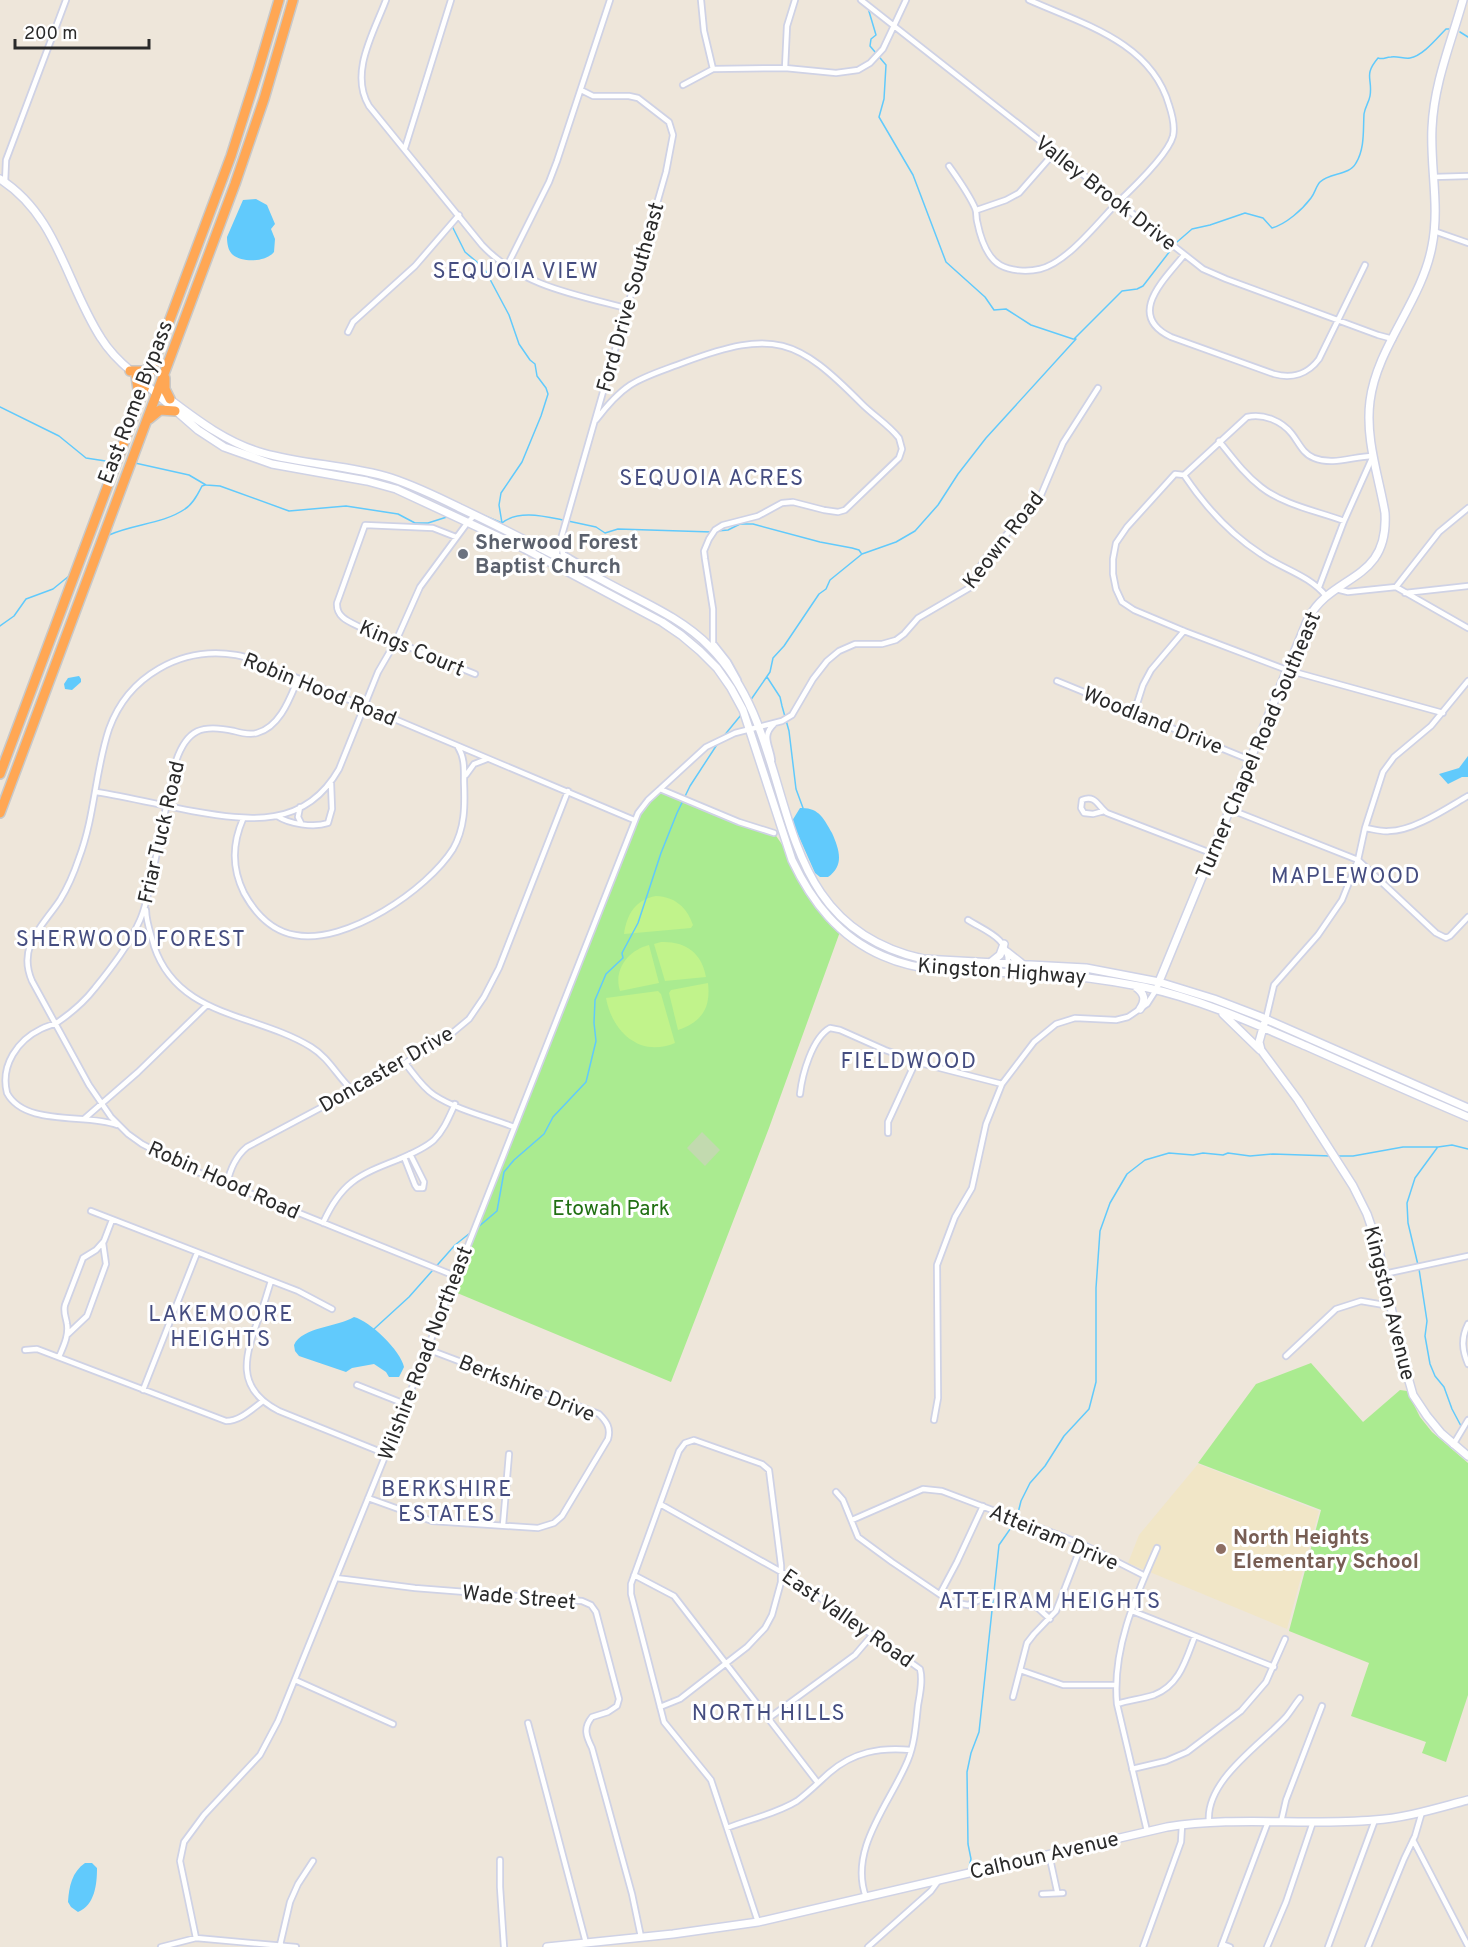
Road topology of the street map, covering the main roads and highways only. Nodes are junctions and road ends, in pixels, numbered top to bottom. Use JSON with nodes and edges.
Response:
{"nodes":[{"id":1,"x":279,"y":0,"type":"edge"},
{"id":2,"x":293,"y":0,"type":"edge"},
{"id":3,"x":1463,"y":0,"type":"edge"},
{"id":4,"x":2,"y":181,"type":"edge"},
{"id":5,"x":153,"y":365,"type":"junction"},
{"id":6,"x":133,"y":374,"type":"junction"},
{"id":7,"x":164,"y":374,"type":"junction"},
{"id":8,"x":146,"y":385,"type":"junction"},
{"id":9,"x":157,"y":393,"type":"junction"},
{"id":10,"x":170,"y":399,"type":"junction"},
{"id":11,"x":140,"y":401,"type":"junction"},
{"id":12,"x":175,"y":411,"type":"junction"},
{"id":13,"x":147,"y":420,"type":"junction"},
{"id":14,"x":0,"y":774,"type":"edge"},
{"id":15,"x":0,"y":813,"type":"edge"},
{"id":16,"x":1004,"y":944,"type":"road end"},
{"id":17,"x":1007,"y":952,"type":"road end"},
{"id":18,"x":990,"y":963,"type":"junction"},
{"id":19,"x":1024,"y":964,"type":"junction"},
{"id":20,"x":1164,"y":970,"type":"junction"},
{"id":21,"x":1159,"y":982,"type":"junction"},
{"id":22,"x":1131,"y":985,"type":"junction"},
{"id":23,"x":1176,"y":987,"type":"junction"},
{"id":24,"x":1156,"y":990,"type":"junction"},
{"id":25,"x":1140,"y":1009,"type":"road end"},
{"id":26,"x":1216,"y":1009,"type":"junction"},
{"id":27,"x":1266,"y":1019,"type":"junction"},
{"id":28,"x":1264,"y":1028,"type":"junction"},
{"id":29,"x":1261,"y":1050,"type":"junction"},
{"id":30,"x":1468,"y":1108,"type":"edge"},
{"id":31,"x":1468,"y":1118,"type":"edge"},
{"id":32,"x":1468,"y":1456,"type":"edge"},
{"id":33,"x":1468,"y":1800,"type":"edge"},
{"id":34,"x":547,"y":1947,"type":"edge"}],
"edges":[{"from":1,"to":5,"type":"highway","name":"East Rome Bypass"},
{"from":2,"to":7,"type":"highway","name":"East Rome Bypass"},
{"from":3,"to":20,"type":"main road","name":"Turner Chapel Road Southeast"},
{"from":4,"to":6,"type":"main road"},
{"from":5,"to":6,"type":"highway"},
{"from":5,"to":8,"type":"highway","name":"East Rome Bypass"},
{"from":6,"to":8,"type":"main road"},
{"from":6,"to":11,"type":"highway"},
{"from":7,"to":9,"type":"highway","name":"East Rome Bypass"},
{"from":7,"to":10,"type":"highway"},
{"from":8,"to":9,"type":"main road"},
{"from":8,"to":11,"type":"highway","name":"East Rome Bypass"},
{"from":9,"to":10,"type":"main road","name":"Kingston Highway"},
{"from":9,"to":12,"type":"main road","name":"Kingston Highway"},
{"from":9,"to":13,"type":"highway","name":"East Rome Bypass"},
{"from":10,"to":18,"type":"main road","name":"Kingston Highway"},
{"from":11,"to":14,"type":"highway","name":"East Rome Bypass"},
{"from":12,"to":13,"type":"highway"},
{"from":12,"to":22,"type":"main road","name":"Kingston Highway"},
{"from":13,"to":15,"type":"highway","name":"East Rome Bypass"},
{"from":16,"to":18,"type":"main road"},
{"from":17,"to":19,"type":"main road"},
{"from":18,"to":19,"type":"main road","name":"Kingston Highway"},
{"from":19,"to":21,"type":"main road","name":"Kingston Highway"},
{"from":20,"to":21,"type":"main road","name":"Turner Chapel Road Southeast"},
{"from":20,"to":23,"type":"main road"},
{"from":21,"to":23,"type":"main road","name":"Kingston Highway"},
{"from":21,"to":24,"type":"main road","name":"Turner Chapel Road Southeast"},
{"from":22,"to":24,"type":"main road","name":"Kingston Highway"},
{"from":22,"to":25,"type":"main road"},
{"from":23,"to":27,"type":"main road"},
{"from":24,"to":26,"type":"main road","name":"Kingston Highway"},
{"from":26,"to":28,"type":"main road","name":"Kingston Highway"},
{"from":26,"to":29,"type":"main road","name":"Kingston Avenue"},
{"from":27,"to":28,"type":"main road"},
{"from":27,"to":30,"type":"main road"},
{"from":28,"to":29,"type":"main road"},
{"from":28,"to":31,"type":"main road","name":"Kingston Highway"},
{"from":29,"to":32,"type":"main road","name":"Kingston Avenue"},
{"from":33,"to":34,"type":"main road","name":"Calhoun Avenue"}]}
